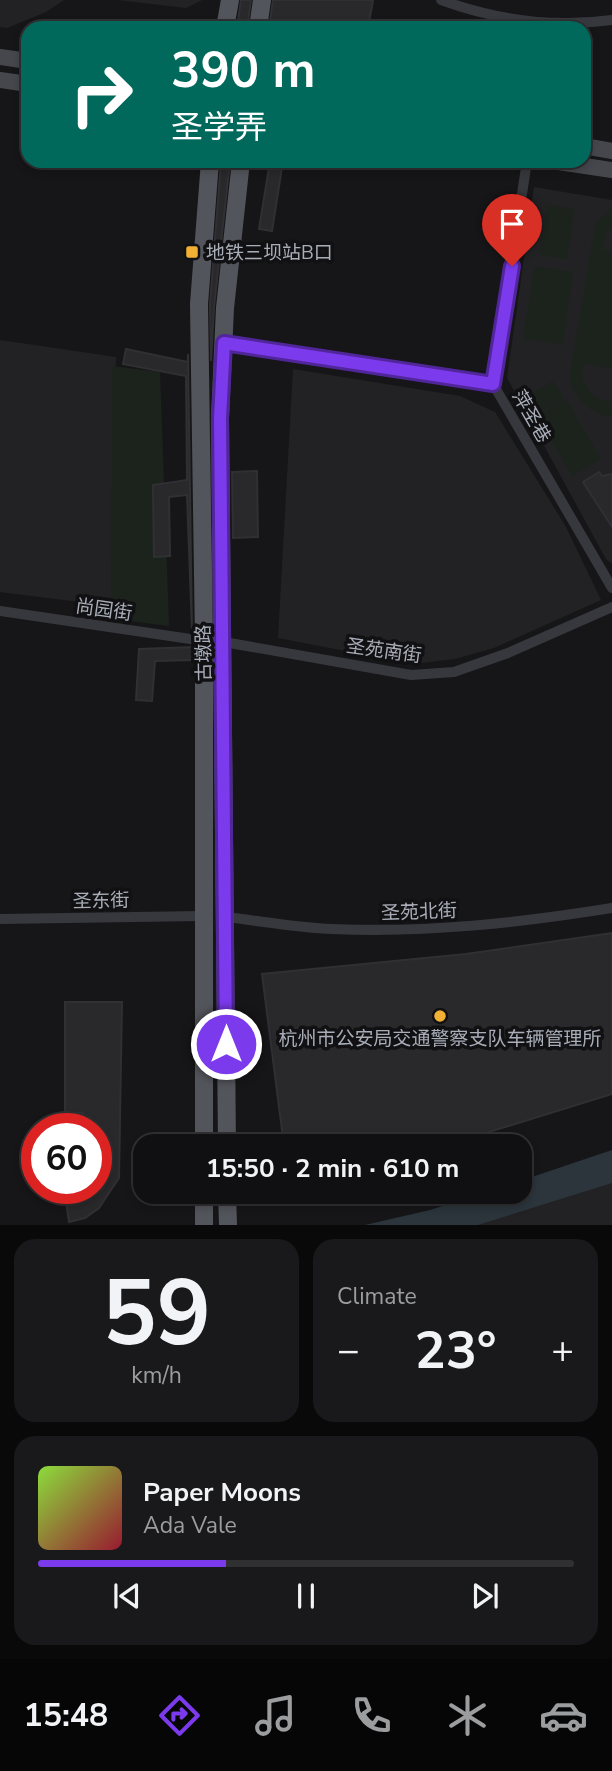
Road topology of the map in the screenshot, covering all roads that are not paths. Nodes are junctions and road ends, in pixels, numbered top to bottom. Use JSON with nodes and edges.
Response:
{"nodes":[{"id":1,"x":230,"y":0,"type":"edge"},
{"id":2,"x":262,"y":0,"type":"edge"},
{"id":3,"x":441,"y":0,"type":"edge"},
{"id":4,"x":612,"y":20,"type":"edge"},
{"id":5,"x":226,"y":21,"type":"edge"},
{"id":6,"x":259,"y":21,"type":"edge"},
{"id":7,"x":532,"y":21,"type":"edge"},
{"id":8,"x":591,"y":21,"type":"edge"},
{"id":9,"x":0,"y":57,"type":"edge"},
{"id":10,"x":21,"y":60,"type":"edge"},
{"id":11,"x":0,"y":80,"type":"edge"},
{"id":12,"x":21,"y":83,"type":"edge"},
{"id":13,"x":591,"y":147,"type":"edge"},
{"id":14,"x":612,"y":150,"type":"edge"},
{"id":15,"x":591,"y":167,"type":"edge"},
{"id":16,"x":209,"y":168,"type":"edge"},
{"id":17,"x":240,"y":168,"type":"edge"},
{"id":18,"x":526,"y":168,"type":"edge"},
{"id":19,"x":612,"y":170,"type":"edge"},
{"id":20,"x":224,"y":343,"type":"junction"},
{"id":21,"x":493,"y":384,"type":"junction"},
{"id":22,"x":612,"y":589,"type":"edge"},
{"id":23,"x":612,"y":607,"type":"edge"},
{"id":24,"x":0,"y":611,"type":"edge"},
{"id":25,"x":204,"y":641,"type":"junction"},
{"id":26,"x":224,"y":642,"type":"junction"},
{"id":27,"x":612,"y":908,"type":"edge"},
{"id":28,"x":202,"y":916,"type":"junction"},
{"id":29,"x":226,"y":917,"type":"junction"},
{"id":30,"x":0,"y":919,"type":"edge"},
{"id":31,"x":204,"y":1134,"type":"edge"},
{"id":32,"x":227,"y":1134,"type":"edge"},
{"id":33,"x":204,"y":1204,"type":"edge"},
{"id":34,"x":227,"y":1204,"type":"edge"},
{"id":35,"x":204,"y":1225,"type":"edge"},
{"id":36,"x":228,"y":1225,"type":"edge"}],
"edges":[{"from":1,"to":5,"type":"main road"},
{"from":2,"to":6,"type":"main road"},
{"from":3,"to":7,"type":"street"},
{"from":4,"to":8,"type":"street"},
{"from":9,"to":10,"type":"main road"},
{"from":11,"to":12,"type":"main road"},
{"from":13,"to":14,"type":"main road"},
{"from":15,"to":19,"type":"main road"},
{"from":16,"to":25,"type":"main road","name":"古墩路"},
{"from":17,"to":20,"type":"main road","name":"古墩路"},
{"from":18,"to":21,"type":"street","name":"萍圣巷"},
{"from":20,"to":21,"type":"street"},
{"from":20,"to":26,"type":"main road","name":"古墩路"},
{"from":21,"to":22,"type":"street","name":"萍圣巷"},
{"from":23,"to":26,"type":"street","name":"圣苑南街"},
{"from":24,"to":25,"type":"street","name":"尚园街"},
{"from":25,"to":28,"type":"main road","name":"古墩路"},
{"from":26,"to":29,"type":"main road","name":"古墩路"},
{"from":27,"to":29,"type":"street","name":"圣苑北街"},
{"from":28,"to":30,"type":"street","name":"圣东街"},
{"from":28,"to":31,"type":"main road","name":"古墩路"},
{"from":29,"to":32,"type":"main road","name":"古墩路"},
{"from":33,"to":35,"type":"main road"},
{"from":34,"to":36,"type":"main road"}]}
